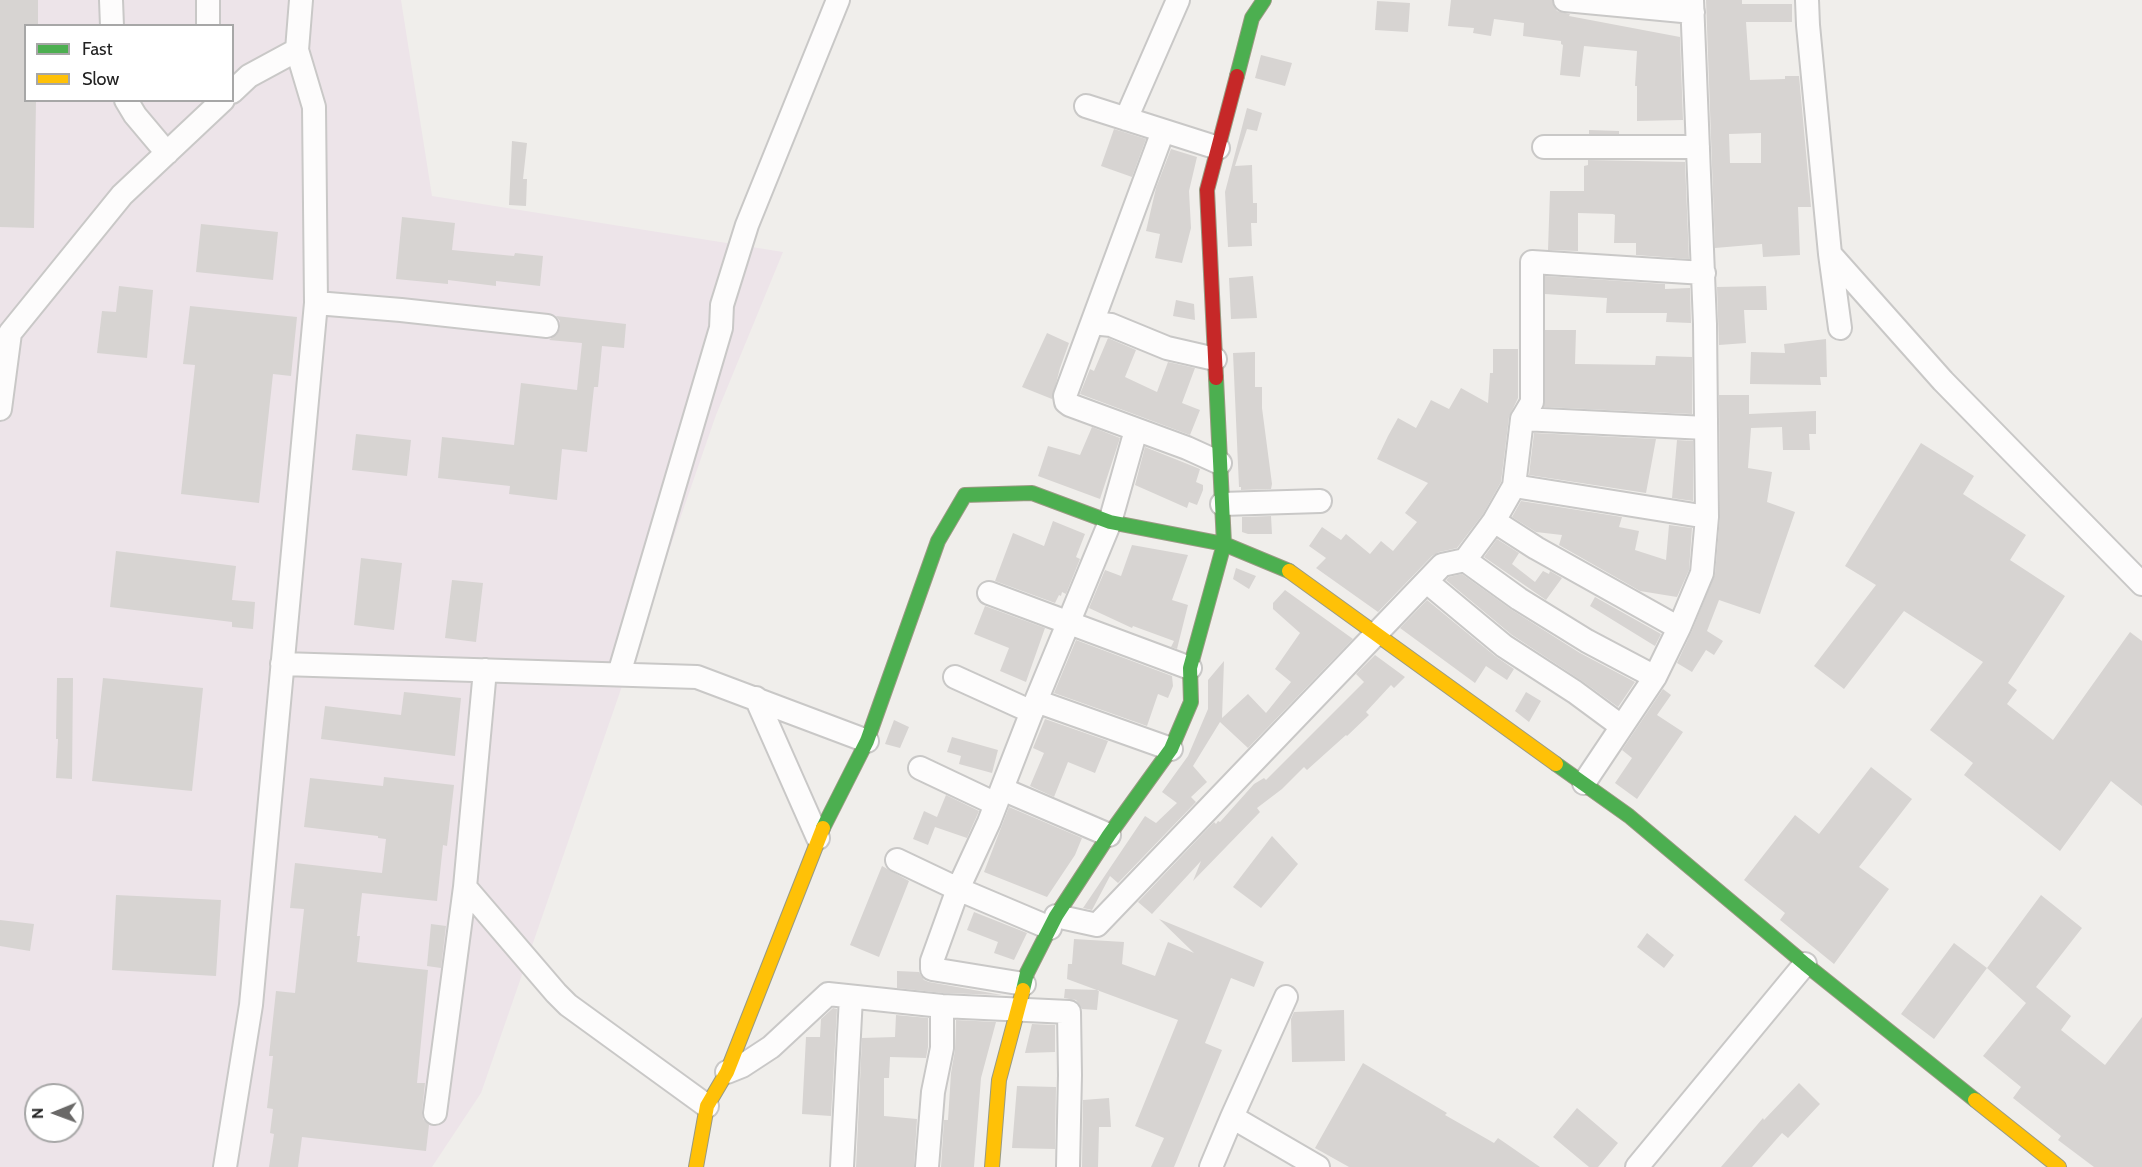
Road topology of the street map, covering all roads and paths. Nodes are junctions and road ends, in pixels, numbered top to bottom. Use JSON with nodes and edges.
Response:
{"nodes":[{"id":1,"x":111,"y":0,"type":"edge"},
{"id":2,"x":208,"y":0,"type":"edge"},
{"id":3,"x":301,"y":0,"type":"edge"},
{"id":4,"x":838,"y":0,"type":"edge"},
{"id":5,"x":1178,"y":0,"type":"edge"},
{"id":6,"x":1264,"y":0,"type":"edge"},
{"id":7,"x":1564,"y":0,"type":"edge"},
{"id":8,"x":1807,"y":0,"type":"edge"},
{"id":9,"x":1692,"y":6,"type":"edge"},
{"id":10,"x":112,"y":24,"type":"edge"},
{"id":11,"x":208,"y":24,"type":"edge"},
{"id":12,"x":297,"y":50,"type":"junction"},
{"id":13,"x":234,"y":90,"type":"edge"},
{"id":14,"x":127,"y":102,"type":"edge"},
{"id":15,"x":221,"y":102,"type":"edge"},
{"id":16,"x":1086,"y":106,"type":"dead end"},
{"id":17,"x":1126,"y":118,"type":"junction"},
{"id":18,"x":1163,"y":131,"type":"junction"},
{"id":19,"x":1544,"y":147,"type":"dead end"},
{"id":20,"x":1698,"y":147,"type":"junction"},
{"id":21,"x":1218,"y":148,"type":"junction"},
{"id":22,"x":167,"y":153,"type":"junction"},
{"id":23,"x":1830,"y":254,"type":"junction"},
{"id":24,"x":1704,"y":273,"type":"junction"},
{"id":25,"x":316,"y":303,"type":"junction"},
{"id":26,"x":1092,"y":323,"type":"junction"},
{"id":27,"x":547,"y":326,"type":"dead end"},
{"id":28,"x":1840,"y":328,"type":"dead end"},
{"id":29,"x":1215,"y":359,"type":"junction"},
{"id":30,"x":0,"y":409,"type":"edge"},
{"id":31,"x":1522,"y":420,"type":"junction"},
{"id":32,"x":1706,"y":428,"type":"junction"},
{"id":33,"x":1136,"y":430,"type":"junction"},
{"id":34,"x":1220,"y":463,"type":"junction"},
{"id":35,"x":1514,"y":486,"type":"junction"},
{"id":36,"x":1320,"y":501,"type":"dead end"},
{"id":37,"x":1222,"y":504,"type":"junction"},
{"id":38,"x":1707,"y":517,"type":"junction"},
{"id":39,"x":1494,"y":520,"type":"junction"},
{"id":40,"x":1110,"y":522,"type":"junction"},
{"id":41,"x":1224,"y":544,"type":"junction"},
{"id":42,"x":1465,"y":560,"type":"junction"},
{"id":43,"x":1427,"y":582,"type":"junction"},
{"id":44,"x":2142,"y":584,"type":"edge"},
{"id":45,"x":989,"y":593,"type":"dead end"},
{"id":46,"x":1070,"y":623,"type":"junction"},
{"id":47,"x":1679,"y":628,"type":"junction"},
{"id":48,"x":1378,"y":634,"type":"junction"},
{"id":49,"x":282,"y":664,"type":"junction"},
{"id":50,"x":1190,"y":668,"type":"junction"},
{"id":51,"x":485,"y":670,"type":"junction"},
{"id":52,"x":619,"y":674,"type":"junction"},
{"id":53,"x":955,"y":677,"type":"dead end"},
{"id":54,"x":1655,"y":677,"type":"junction"},
{"id":55,"x":756,"y":698,"type":"junction"},
{"id":56,"x":1034,"y":706,"type":"junction"},
{"id":57,"x":1621,"y":726,"type":"junction"},
{"id":58,"x":867,"y":741,"type":"junction"},
{"id":59,"x":1170,"y":749,"type":"junction"},
{"id":60,"x":920,"y":768,"type":"dead end"},
{"id":61,"x":1584,"y":783,"type":"junction"},
{"id":62,"x":999,"y":797,"type":"junction"},
{"id":63,"x":1109,"y":835,"type":"junction"},
{"id":64,"x":818,"y":838,"type":"junction"},
{"id":65,"x":897,"y":860,"type":"dead end"},
{"id":66,"x":465,"y":887,"type":"junction"},
{"id":67,"x":958,"y":889,"type":"junction"},
{"id":68,"x":1053,"y":922,"type":"junction"},
{"id":69,"x":1805,"y":964,"type":"junction"},
{"id":70,"x":1024,"y":984,"type":"junction"},
{"id":71,"x":851,"y":997,"type":"junction"},
{"id":72,"x":1286,"y":998,"type":"dead end"},
{"id":73,"x":942,"y":1006,"type":"junction"},
{"id":74,"x":1016,"y":1010,"type":"junction"},
{"id":75,"x":727,"y":1072,"type":"junction"},
{"id":76,"x":707,"y":1106,"type":"junction"},
{"id":77,"x":435,"y":1113,"type":"dead end"},
{"id":78,"x":1232,"y":1117,"type":"junction"},
{"id":79,"x":225,"y":1167,"type":"edge"},
{"id":80,"x":696,"y":1167,"type":"edge"},
{"id":81,"x":842,"y":1167,"type":"edge"},
{"id":82,"x":927,"y":1167,"type":"edge"},
{"id":83,"x":992,"y":1167,"type":"edge"},
{"id":84,"x":1068,"y":1167,"type":"edge"},
{"id":85,"x":1211,"y":1167,"type":"edge"},
{"id":86,"x":1318,"y":1167,"type":"edge"},
{"id":87,"x":1637,"y":1167,"type":"edge"},
{"id":88,"x":2059,"y":1167,"type":"edge"}],
"edges":[{"from":1,"to":10,"type":"street"},
{"from":2,"to":11,"type":"street"},
{"from":3,"to":12,"type":"street"},
{"from":4,"to":52,"type":"street"},
{"from":5,"to":17,"type":"street"},
{"from":6,"to":21,"type":"street"},
{"from":7,"to":9,"type":"street"},
{"from":8,"to":23,"type":"street"},
{"from":9,"to":20,"type":"street"},
{"from":12,"to":13,"type":"street"},
{"from":12,"to":25,"type":"street"},
{"from":14,"to":22,"type":"street"},
{"from":15,"to":22,"type":"street"},
{"from":16,"to":17,"type":"street"},
{"from":17,"to":18,"type":"street"},
{"from":18,"to":21,"type":"street"},
{"from":18,"to":26,"type":"street"},
{"from":19,"to":20,"type":"street"},
{"from":20,"to":24,"type":"street"},
{"from":21,"to":29,"type":"street"},
{"from":22,"to":30,"type":"street"},
{"from":23,"to":28,"type":"street"},
{"from":23,"to":44,"type":"street"},
{"from":24,"to":31,"type":"street"},
{"from":24,"to":32,"type":"street"},
{"from":25,"to":27,"type":"street"},
{"from":25,"to":49,"type":"street"},
{"from":26,"to":29,"type":"street"},
{"from":26,"to":33,"type":"street"},
{"from":29,"to":34,"type":"street"},
{"from":31,"to":32,"type":"street"},
{"from":31,"to":35,"type":"street"},
{"from":32,"to":38,"type":"street"},
{"from":33,"to":34,"type":"street"},
{"from":33,"to":40,"type":"street"},
{"from":34,"to":37,"type":"street"},
{"from":35,"to":38,"type":"street"},
{"from":35,"to":39,"type":"street"},
{"from":36,"to":37,"type":"street"},
{"from":37,"to":41,"type":"street"},
{"from":38,"to":47,"type":"street"},
{"from":39,"to":42,"type":"street"},
{"from":39,"to":47,"type":"street"},
{"from":40,"to":41,"type":"street"},
{"from":40,"to":46,"type":"street"},
{"from":40,"to":58,"type":"street"},
{"from":41,"to":48,"type":"street"},
{"from":41,"to":50,"type":"street"},
{"from":42,"to":43,"type":"street"},
{"from":42,"to":54,"type":"street"},
{"from":43,"to":48,"type":"street"},
{"from":43,"to":57,"type":"street"},
{"from":45,"to":46,"type":"street"},
{"from":46,"to":50,"type":"street"},
{"from":46,"to":56,"type":"street"},
{"from":47,"to":54,"type":"street"},
{"from":48,"to":61,"type":"street"},
{"from":48,"to":68,"type":"street"},
{"from":49,"to":51,"type":"street"},
{"from":49,"to":79,"type":"street"},
{"from":50,"to":59,"type":"street"},
{"from":51,"to":52,"type":"street"},
{"from":51,"to":66,"type":"street"},
{"from":52,"to":55,"type":"street"},
{"from":53,"to":56,"type":"street"},
{"from":54,"to":57,"type":"street"},
{"from":55,"to":58,"type":"street"},
{"from":55,"to":64,"type":"street"},
{"from":56,"to":59,"type":"street"},
{"from":56,"to":62,"type":"street"},
{"from":57,"to":61,"type":"street"},
{"from":58,"to":64,"type":"street"},
{"from":59,"to":63,"type":"street"},
{"from":60,"to":62,"type":"street"},
{"from":61,"to":69,"type":"street"},
{"from":62,"to":63,"type":"street"},
{"from":62,"to":67,"type":"street"},
{"from":63,"to":68,"type":"street"},
{"from":64,"to":75,"type":"street"},
{"from":65,"to":67,"type":"street"},
{"from":66,"to":76,"type":"street"},
{"from":66,"to":77,"type":"street"},
{"from":67,"to":68,"type":"street"},
{"from":67,"to":70,"type":"street"},
{"from":68,"to":70,"type":"street"},
{"from":69,"to":87,"type":"street"},
{"from":69,"to":88,"type":"street"},
{"from":70,"to":74,"type":"street"},
{"from":71,"to":73,"type":"street"},
{"from":71,"to":75,"type":"street"},
{"from":71,"to":81,"type":"street"},
{"from":72,"to":78,"type":"street"},
{"from":73,"to":74,"type":"street"},
{"from":73,"to":82,"type":"street"},
{"from":74,"to":83,"type":"street"},
{"from":74,"to":84,"type":"street"},
{"from":75,"to":76,"type":"street"},
{"from":76,"to":80,"type":"street"},
{"from":78,"to":85,"type":"street"},
{"from":78,"to":86,"type":"street"}]}
